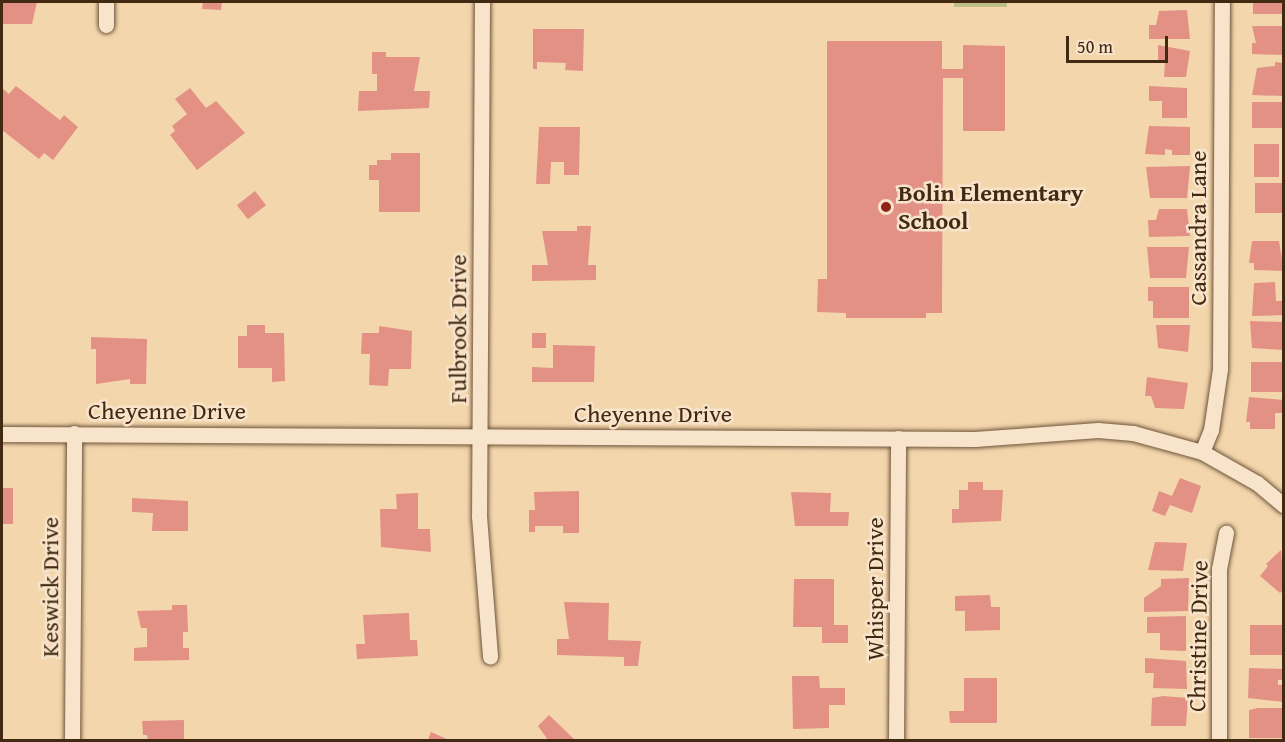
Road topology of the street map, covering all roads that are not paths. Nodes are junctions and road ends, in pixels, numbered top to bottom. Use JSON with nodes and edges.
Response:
{"nodes":[{"id":1,"x":106,"y":2,"type":"edge"},
{"id":2,"x":482,"y":2,"type":"edge"},
{"id":3,"x":1222,"y":2,"type":"edge"},
{"id":4,"x":106,"y":25,"type":"dead end"},
{"id":5,"x":74,"y":433,"type":"junction"},
{"id":6,"x":2,"y":434,"type":"edge"},
{"id":7,"x":480,"y":435,"type":"junction"},
{"id":8,"x":898,"y":438,"type":"junction"},
{"id":9,"x":1202,"y":452,"type":"junction"},
{"id":10,"x":1284,"y":506,"type":"edge"},
{"id":11,"x":1226,"y":533,"type":"dead end"},
{"id":12,"x":490,"y":657,"type":"dead end"},
{"id":13,"x":72,"y":741,"type":"edge"},
{"id":14,"x":896,"y":741,"type":"edge"},
{"id":15,"x":1220,"y":741,"type":"edge"}],
"edges":[{"from":1,"to":4,"type":"street"},
{"from":2,"to":7,"type":"street","name":"Fulbrook Drive"},
{"from":3,"to":9,"type":"street","name":"Cassandra Lane"},
{"from":5,"to":6,"type":"street","name":"Cheyenne Drive"},
{"from":5,"to":7,"type":"street","name":"Cheyenne Drive"},
{"from":5,"to":13,"type":"street","name":"Keswick Drive"},
{"from":7,"to":8,"type":"street","name":"Cheyenne Drive"},
{"from":7,"to":12,"type":"street","name":"Fulbrook Drive"},
{"from":8,"to":9,"type":"street","name":"Cheyenne Drive"},
{"from":8,"to":14,"type":"street","name":"Whisper Drive"},
{"from":9,"to":10,"type":"street","name":"Cheyenne Drive"},
{"from":11,"to":15,"type":"street","name":"Christine Drive"}]}
